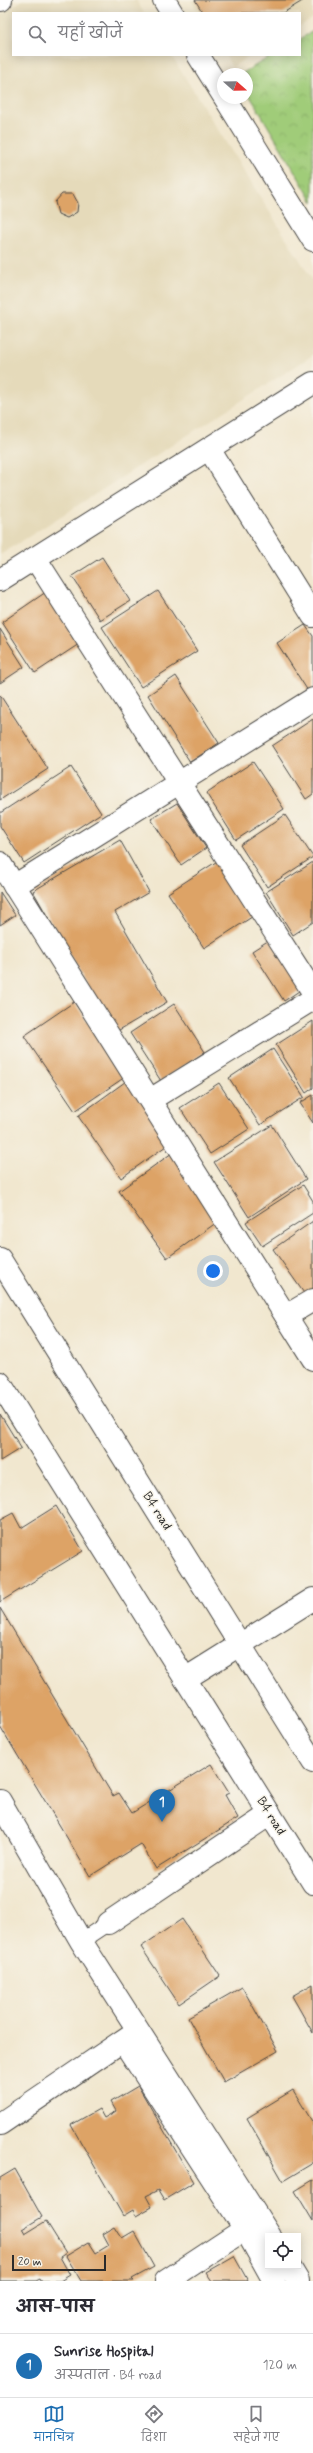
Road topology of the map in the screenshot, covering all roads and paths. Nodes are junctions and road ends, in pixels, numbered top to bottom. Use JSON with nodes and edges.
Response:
{"nodes":[{"id":1,"x":164,"y":0,"type":"edge"},
{"id":2,"x":171,"y":12,"type":"edge"},
{"id":3,"x":199,"y":56,"type":"edge"},
{"id":4,"x":217,"y":85,"type":"edge"},
{"id":5,"x":229,"y":104,"type":"edge"},
{"id":6,"x":313,"y":240,"type":"edge"},
{"id":7,"x":313,"y":383,"type":"edge"},
{"id":8,"x":209,"y":449,"type":"junction"},
{"id":9,"x":36,"y":558,"type":"junction"},
{"id":10,"x":0,"y":580,"type":"edge"},
{"id":11,"x":313,"y":616,"type":"edge"},
{"id":12,"x":313,"y":699,"type":"edge"},
{"id":13,"x":179,"y":782,"type":"junction"},
{"id":14,"x":0,"y":863,"type":"edge"},
{"id":15,"x":14,"y":886,"type":"junction"},
{"id":16,"x":313,"y":992,"type":"edge"},
{"id":17,"x":313,"y":999,"type":"edge"},
{"id":18,"x":150,"y":1100,"type":"junction"},
{"id":19,"x":0,"y":1259,"type":"edge"},
{"id":20,"x":313,"y":1300,"type":"edge"},
{"id":21,"x":286,"y":1316,"type":"junction"},
{"id":22,"x":313,"y":1359,"type":"edge"},
{"id":23,"x":0,"y":1383,"type":"edge"},
{"id":24,"x":313,"y":1599,"type":"edge"},
{"id":25,"x":240,"y":1645,"type":"junction"},
{"id":26,"x":185,"y":1679,"type":"junction"},
{"id":27,"x":313,"y":1762,"type":"edge"},
{"id":28,"x":0,"y":1801,"type":"edge"},
{"id":29,"x":270,"y":1814,"type":"junction"},
{"id":30,"x":313,"y":1883,"type":"edge"},
{"id":31,"x":108,"y":1923,"type":"joint"},
{"id":32,"x":81,"y":1941,"type":"junction"},
{"id":33,"x":131,"y":2036,"type":"junction"},
{"id":34,"x":0,"y":2124,"type":"edge"},
{"id":35,"x":245,"y":2228,"type":"junction"},
{"id":36,"x":268,"y":2233,"type":"edge"},
{"id":37,"x":291,"y":2269,"type":"edge"},
{"id":38,"x":166,"y":2281,"type":"edge"},
{"id":39,"x":274,"y":2281,"type":"edge"},
{"id":40,"x":298,"y":2281,"type":"edge"}],
"edges":[{"from":1,"to":2,"type":"street"},
{"from":3,"to":4,"type":"street"},
{"from":5,"to":6,"type":"street"},
{"from":7,"to":8,"type":"street"},
{"from":8,"to":9,"type":"street"},
{"from":8,"to":11,"type":"street"},
{"from":9,"to":10,"type":"street"},
{"from":9,"to":13,"type":"street"},
{"from":12,"to":13,"type":"street"},
{"from":13,"to":15,"type":"street"},
{"from":13,"to":16,"type":"street"},
{"from":14,"to":15,"type":"street"},
{"from":15,"to":18,"type":"street"},
{"from":17,"to":18,"type":"street"},
{"from":18,"to":21,"type":"street"},
{"from":19,"to":25,"type":"street","name":"B4 road"},
{"from":20,"to":21,"type":"street"},
{"from":21,"to":22,"type":"street"},
{"from":23,"to":26,"type":"street","name":"B4 road"},
{"from":24,"to":25,"type":"street"},
{"from":25,"to":26,"type":"street"},
{"from":25,"to":27,"type":"street","name":"B4 road"},
{"from":26,"to":29,"type":"street","name":"B4 road"},
{"from":28,"to":32,"type":"street"},
{"from":29,"to":30,"type":"street","name":"B4 road"},
{"from":29,"to":31,"type":"street"},
{"from":31,"to":32,"type":"lane"},
{"from":32,"to":33,"type":"street"},
{"from":33,"to":34,"type":"street"},
{"from":33,"to":35,"type":"street"},
{"from":33,"to":36,"type":"street"},
{"from":35,"to":38,"type":"street"},
{"from":35,"to":39,"type":"street"},
{"from":37,"to":40,"type":"street"}]}
